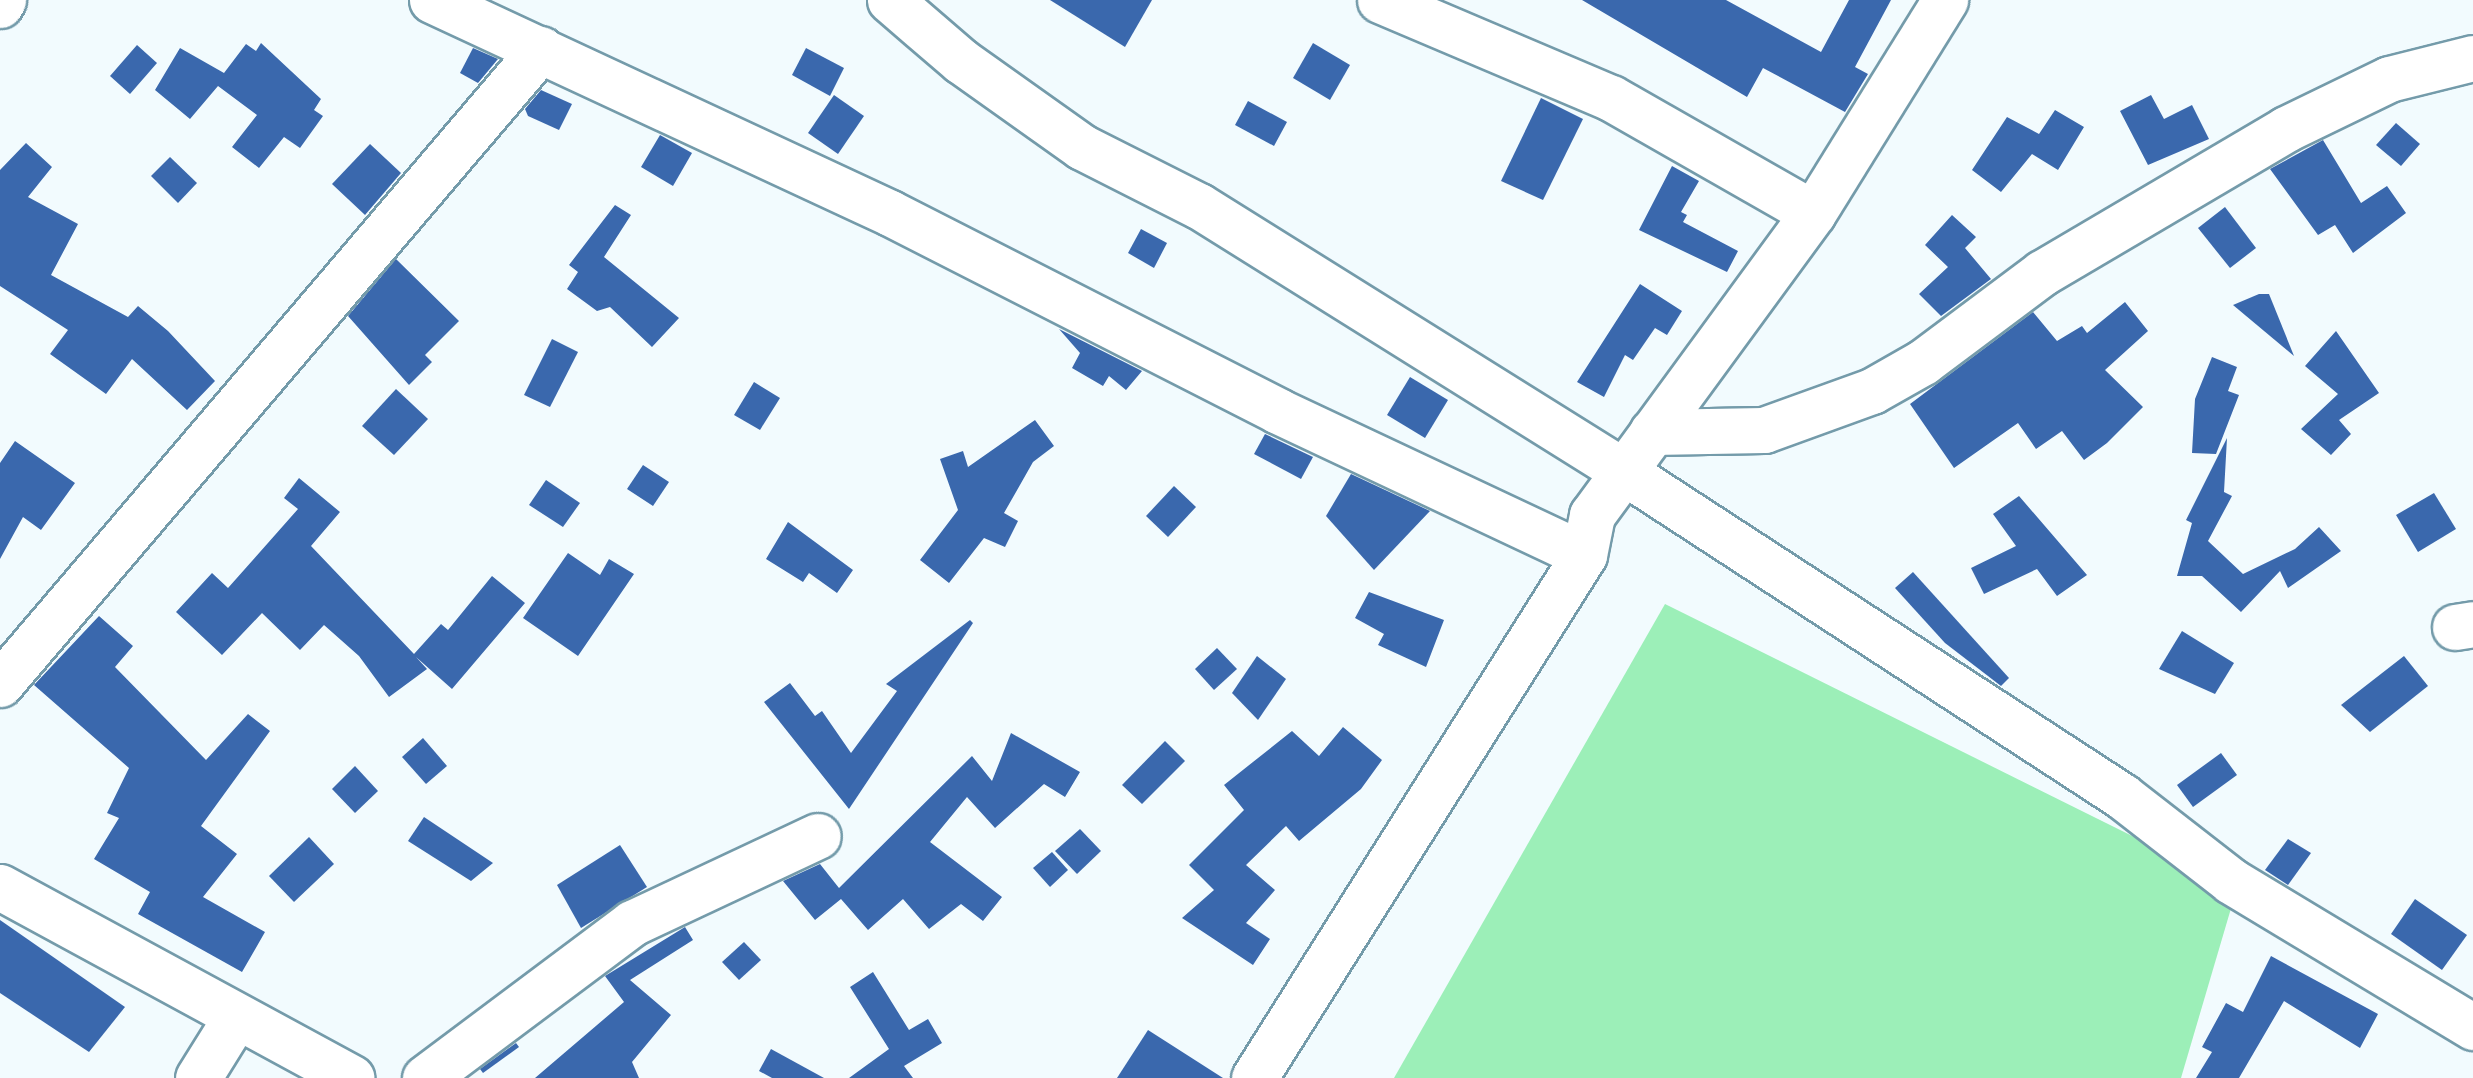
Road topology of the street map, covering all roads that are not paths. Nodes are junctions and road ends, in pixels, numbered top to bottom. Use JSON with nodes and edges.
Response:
{"nodes":[{"id":1,"x":432,"y":0,"type":"edge"},
{"id":2,"x":890,"y":0,"type":"edge"},
{"id":3,"x":1380,"y":0,"type":"edge"},
{"id":4,"x":1945,"y":0,"type":"edge"},
{"id":5,"x":541,"y":50,"type":"junction"},
{"id":6,"x":2473,"y":58,"type":"edge"},
{"id":7,"x":1813,"y":213,"type":"junction"},
{"id":8,"x":1652,"y":432,"type":"junction"},
{"id":9,"x":1623,"y":471,"type":"junction"},
{"id":10,"x":1584,"y":555,"type":"junction"},
{"id":11,"x":0,"y":684,"type":"edge"},
{"id":12,"x":818,"y":836,"type":"dead end"},
{"id":13,"x":0,"y":887,"type":"edge"},
{"id":14,"x":236,"y":1017,"type":"junction"},
{"id":15,"x":2473,"y":1027,"type":"edge"},
{"id":16,"x":198,"y":1078,"type":"edge"},
{"id":17,"x":352,"y":1078,"type":"edge"},
{"id":18,"x":424,"y":1078,"type":"edge"},
{"id":19,"x":1254,"y":1078,"type":"edge"}],
"edges":[{"from":1,"to":5,"type":"street"},
{"from":2,"to":9,"type":"street"},
{"from":3,"to":7,"type":"street"},
{"from":4,"to":7,"type":"street"},
{"from":5,"to":10,"type":"street"},
{"from":5,"to":11,"type":"street"},
{"from":6,"to":8,"type":"street"},
{"from":7,"to":8,"type":"street"},
{"from":8,"to":9,"type":"street"},
{"from":9,"to":10,"type":"street"},
{"from":9,"to":15,"type":"street"},
{"from":10,"to":19,"type":"street"},
{"from":12,"to":18,"type":"street"},
{"from":13,"to":14,"type":"street"},
{"from":14,"to":16,"type":"street"},
{"from":14,"to":17,"type":"street"}]}
